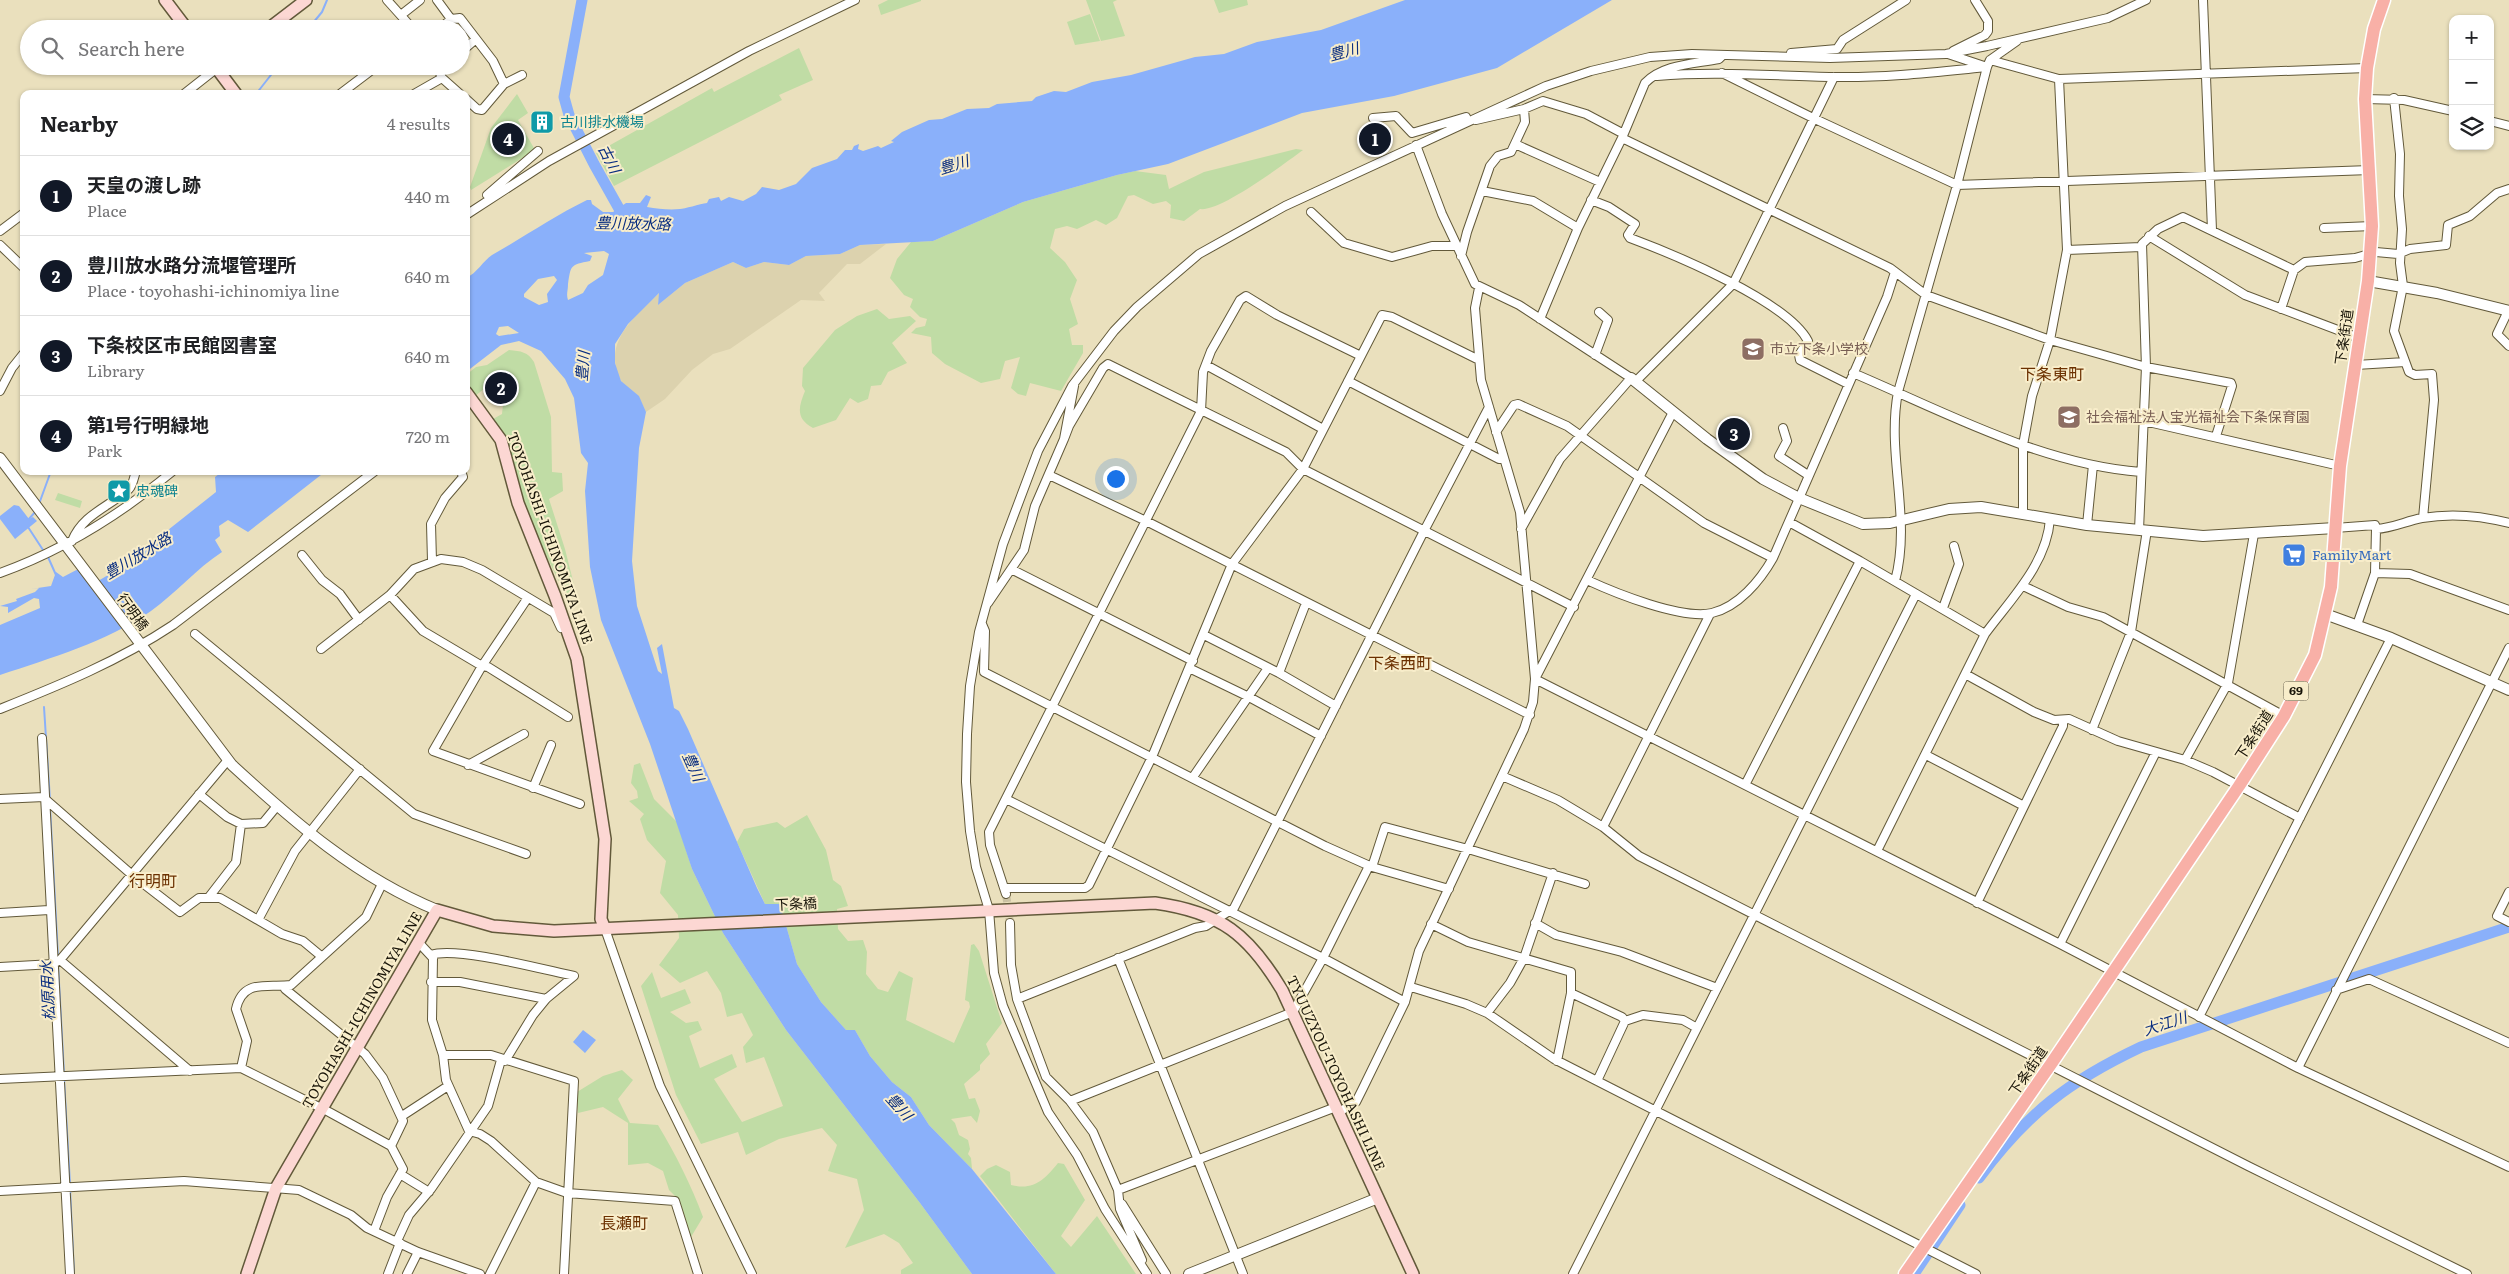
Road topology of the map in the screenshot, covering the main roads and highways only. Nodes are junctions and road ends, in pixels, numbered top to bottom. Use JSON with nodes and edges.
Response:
{"nodes":[{"id":1,"x":165,"y":0,"type":"edge"},
{"id":2,"x":306,"y":0,"type":"edge"},
{"id":3,"x":2384,"y":0,"type":"edge"},
{"id":4,"x":180,"y":20,"type":"edge"},
{"id":5,"x":280,"y":20,"type":"edge"},
{"id":6,"x":223,"y":75,"type":"edge"},
{"id":7,"x":233,"y":90,"type":"edge"},
{"id":8,"x":470,"y":400,"type":"edge"},
{"id":9,"x":989,"y":910,"type":"joint"},
{"id":10,"x":604,"y":928,"type":"junction"},
{"id":11,"x":247,"y":1274,"type":"edge"},
{"id":12,"x":1413,"y":1274,"type":"edge"},
{"id":13,"x":1905,"y":1274,"type":"edge"}],
"edges":[{"from":1,"to":4,"type":"main road"},
{"from":2,"to":5,"type":"main road"},
{"from":3,"to":13,"type":"main road","name":"下条街道","number":"69"},
{"from":6,"to":7,"type":"main road"},
{"from":8,"to":10,"type":"main road","name":"TOYOHASHI-ICHINOMIYA LINE"},
{"from":9,"to":10,"type":"main road","name":"下条橋"},
{"from":9,"to":12,"type":"main road","name":"TYUUZYOU-TOYOHASHI LINE"},
{"from":10,"to":11,"type":"main road","name":"TOYOHASHI-ICHINOMIYA LINE"}]}
